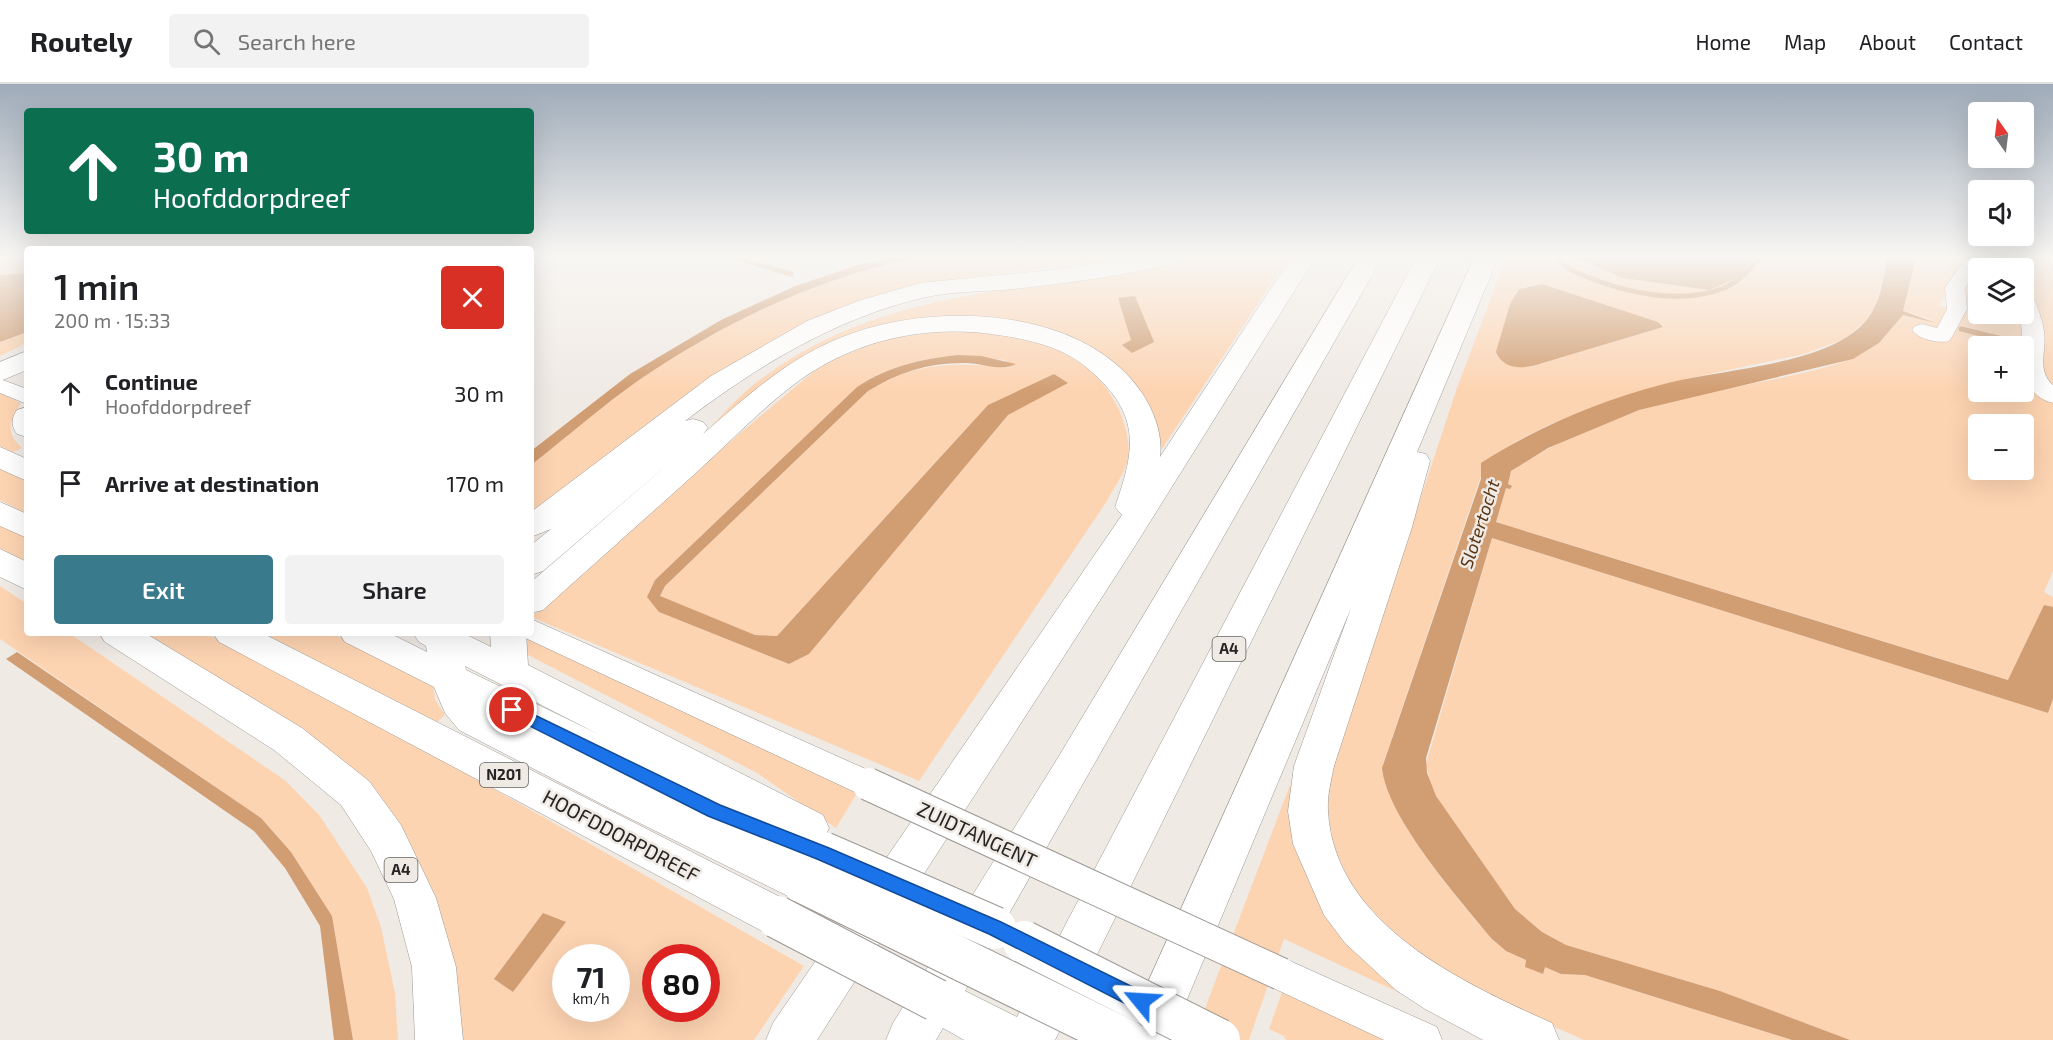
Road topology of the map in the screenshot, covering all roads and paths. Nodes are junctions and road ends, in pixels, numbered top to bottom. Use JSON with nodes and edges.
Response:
{"nodes":[{"id":1,"x":880,"y":303,"type":"edge"},
{"id":2,"x":907,"y":303,"type":"edge"},
{"id":3,"x":1275,"y":303,"type":"edge"},
{"id":4,"x":1344,"y":303,"type":"edge"},
{"id":5,"x":1405,"y":303,"type":"edge"},
{"id":6,"x":1466,"y":303,"type":"edge"},
{"id":7,"x":1956,"y":303,"type":"edge"},
{"id":8,"x":2031,"y":324,"type":"edge"},
{"id":9,"x":1454,"y":330,"type":"junction"},
{"id":10,"x":1922,"y":330,"type":"dead end"},
{"id":11,"x":24,"y":348,"type":"edge"},
{"id":12,"x":0,"y":360,"type":"edge"},
{"id":13,"x":24,"y":361,"type":"edge"},
{"id":14,"x":0,"y":373,"type":"edge"},
{"id":15,"x":0,"y":385,"type":"edge"},
{"id":16,"x":24,"y":396,"type":"edge"},
{"id":17,"x":2053,"y":396,"type":"edge"},
{"id":18,"x":0,"y":457,"type":"edge"},
{"id":19,"x":24,"y":469,"type":"edge"},
{"id":20,"x":0,"y":513,"type":"edge"},
{"id":21,"x":534,"y":524,"type":"edge"},
{"id":22,"x":24,"y":525,"type":"edge"},
{"id":23,"x":1122,"y":541,"type":"junction"},
{"id":24,"x":0,"y":561,"type":"edge"},
{"id":25,"x":534,"y":561,"type":"edge"},
{"id":26,"x":24,"y":576,"type":"edge"},
{"id":27,"x":534,"y":599,"type":"edge"},
{"id":28,"x":534,"y":630,"type":"edge"},
{"id":29,"x":122,"y":636,"type":"edge"},
{"id":30,"x":237,"y":636,"type":"edge"},
{"id":31,"x":364,"y":636,"type":"edge"},
{"id":32,"x":441,"y":636,"type":"edge"},
{"id":33,"x":443,"y":636,"type":"edge"},
{"id":34,"x":508,"y":636,"type":"edge"},
{"id":35,"x":510,"y":672,"type":"junction"},
{"id":36,"x":450,"y":680,"type":"junction"},
{"id":37,"x":819,"y":858,"type":"junction"},
{"id":38,"x":1007,"y":950,"type":"junction"},
{"id":39,"x":996,"y":1032,"type":"edge"},
{"id":40,"x":439,"y":1040,"type":"edge"},
{"id":41,"x":790,"y":1040,"type":"edge"},
{"id":42,"x":910,"y":1040,"type":"edge"},
{"id":43,"x":1030,"y":1040,"type":"edge"},
{"id":44,"x":1126,"y":1040,"type":"edge"},
{"id":45,"x":1146,"y":1040,"type":"edge"},
{"id":46,"x":1219,"y":1040,"type":"edge"},
{"id":47,"x":1424,"y":1040,"type":"edge"},
{"id":48,"x":1535,"y":1040,"type":"edge"}],
"edges":[{"from":1,"to":21,"type":"highway"},
{"from":2,"to":25,"type":"highway"},
{"from":3,"to":23,"type":"highway"},
{"from":4,"to":42,"type":"highway"},
{"from":5,"to":43,"type":"highway","number":"A4"},
{"from":6,"to":9,"type":"highway"},
{"from":7,"to":10,"type":"lane"},
{"from":8,"to":17,"type":"lane"},
{"from":9,"to":45,"type":"highway"},
{"from":9,"to":48,"type":"highway"},
{"from":11,"to":12,"type":"highway"},
{"from":13,"to":14,"type":"highway"},
{"from":15,"to":16,"type":"lane"},
{"from":18,"to":19,"type":"highway"},
{"from":20,"to":22,"type":"highway"},
{"from":23,"to":27,"type":"highway"},
{"from":23,"to":41,"type":"highway"},
{"from":24,"to":26,"type":"highway"},
{"from":28,"to":47,"type":"lane","name":"ZUIDTANGENT","bridge":true},
{"from":29,"to":40,"type":"highway","number":"A4"},
{"from":30,"to":39,"type":"highway","name":"HOOFDDORPDREEF","number":"N201","bridge":true},
{"from":31,"to":36,"type":"highway"},
{"from":32,"to":36,"type":"highway","name":"HOOFDDORPDREEF"},
{"from":33,"to":35,"type":"highway","name":"HOOFDDORPDREEF"},
{"from":34,"to":35,"type":"highway"},
{"from":35,"to":37,"type":"highway","name":"HOOFDDORPDREEF"},
{"from":36,"to":37,"type":"highway","name":"HOOFDDORPDREEF"},
{"from":37,"to":38,"type":"highway","name":"HOOFDDORPDREEF","bridge":true},
{"from":38,"to":44,"type":"highway","bridge":true},
{"from":38,"to":46,"type":"highway","bridge":true}]}
